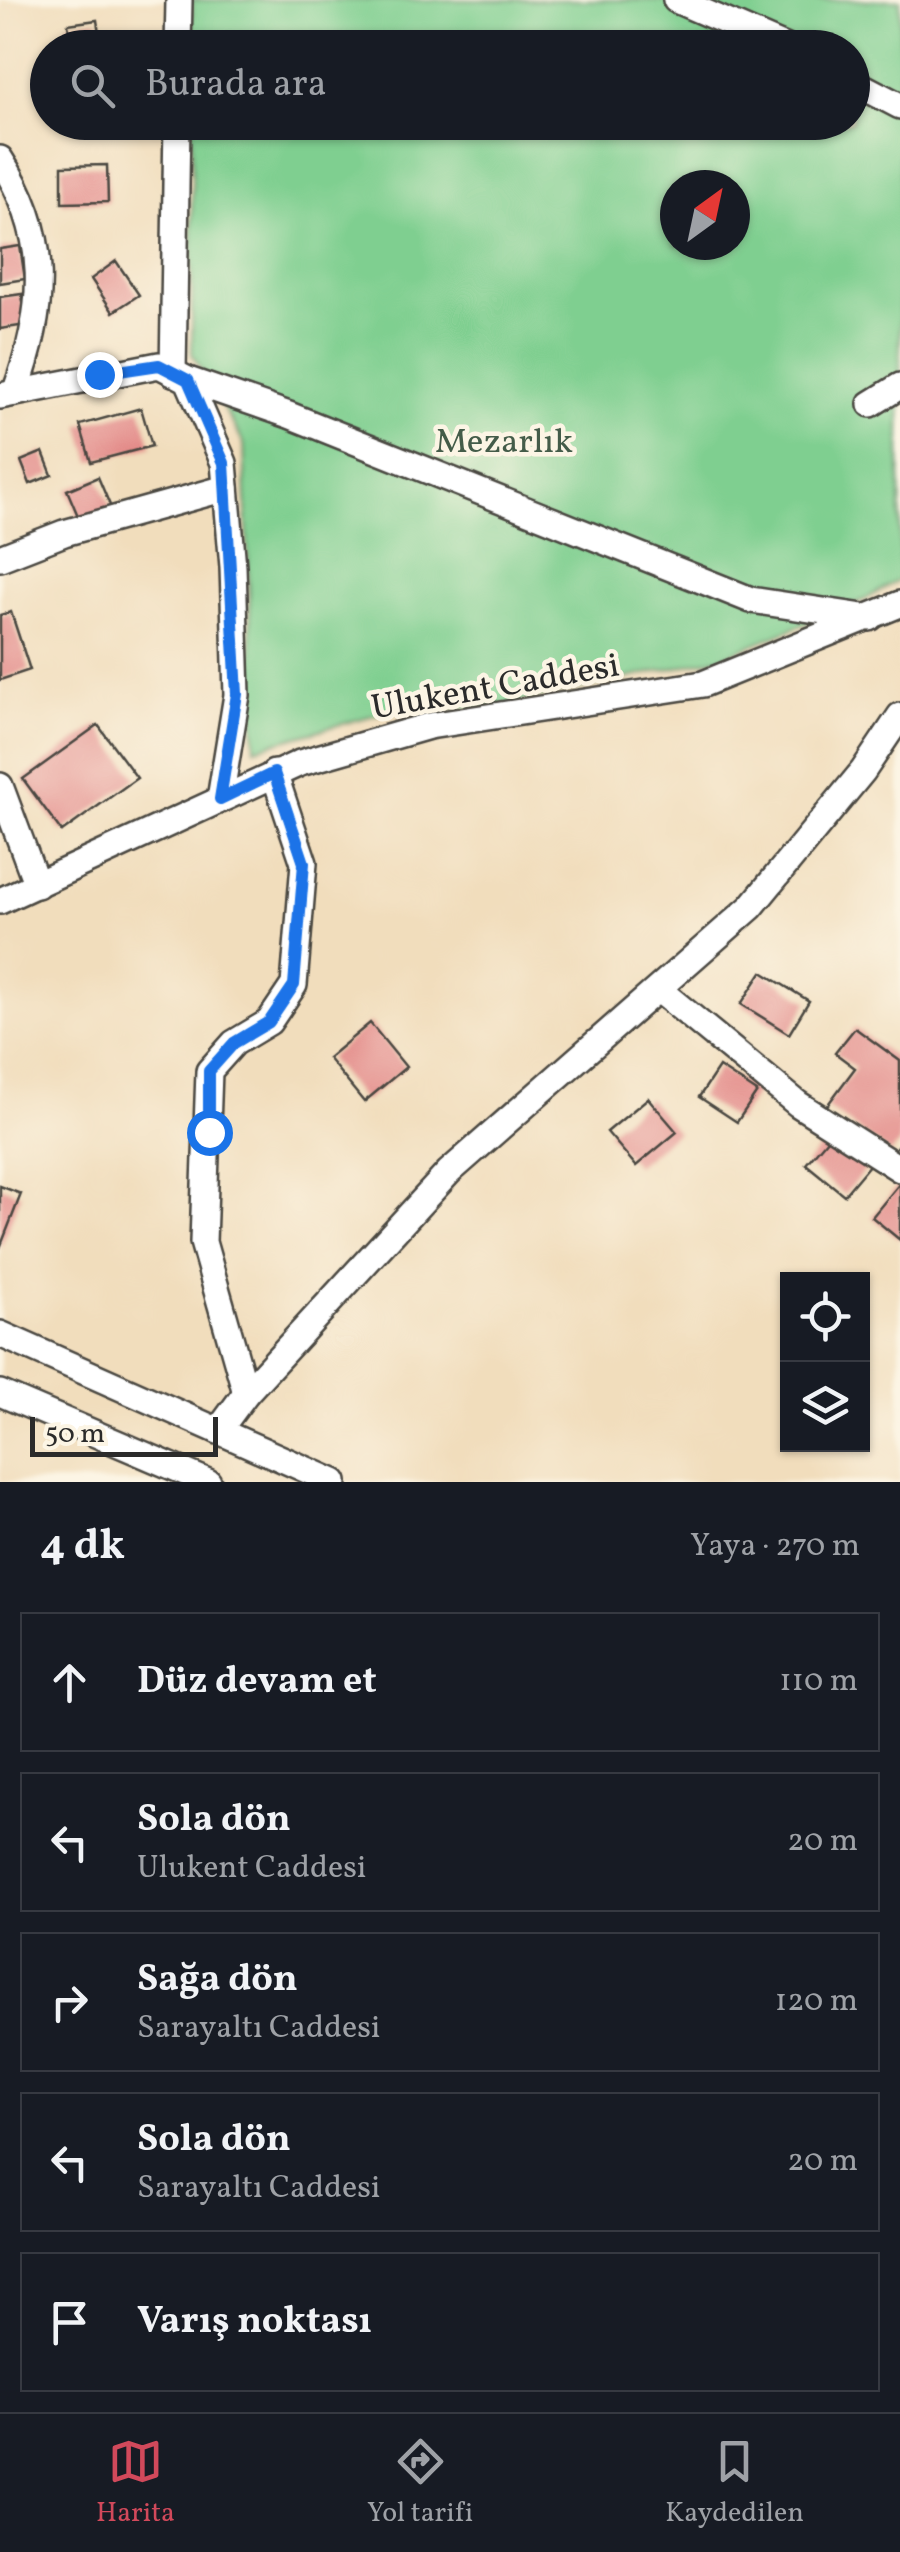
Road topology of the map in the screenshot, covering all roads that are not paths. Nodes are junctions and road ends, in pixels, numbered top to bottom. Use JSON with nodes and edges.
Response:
{"nodes":[{"id":1,"x":179,"y":0,"type":"edge"},
{"id":2,"x":676,"y":0,"type":"edge"},
{"id":3,"x":178,"y":30,"type":"edge"},
{"id":4,"x":745,"y":30,"type":"edge"},
{"id":5,"x":870,"y":90,"type":"edge"},
{"id":6,"x":900,"y":106,"type":"edge"},
{"id":7,"x":177,"y":140,"type":"edge"},
{"id":8,"x":0,"y":159,"type":"edge"},
{"id":9,"x":181,"y":376,"type":"junction"},
{"id":10,"x":900,"y":386,"type":"edge"},
{"id":11,"x":8,"y":394,"type":"edge"},
{"id":12,"x":871,"y":404,"type":"dead end"},
{"id":13,"x":226,"y":488,"type":"junction"},
{"id":14,"x":0,"y":558,"type":"edge"},
{"id":15,"x":900,"y":604,"type":"edge"},
{"id":16,"x":870,"y":618,"type":"junction"},
{"id":17,"x":900,"y":716,"type":"edge"},
{"id":18,"x":274,"y":773,"type":"junction"},
{"id":19,"x":0,"y":786,"type":"edge"},
{"id":20,"x":220,"y":799,"type":"junction"},
{"id":21,"x":38,"y":885,"type":"junction"},
{"id":22,"x":0,"y":901,"type":"edge"},
{"id":23,"x":659,"y":990,"type":"junction"},
{"id":24,"x":900,"y":1169,"type":"edge"},
{"id":25,"x":0,"y":1334,"type":"edge"},
{"id":26,"x":0,"y":1393,"type":"edge"},
{"id":27,"x":246,"y":1393,"type":"junction"},
{"id":28,"x":218,"y":1431,"type":"junction"},
{"id":29,"x":207,"y":1482,"type":"edge"},
{"id":30,"x":334,"y":1482,"type":"edge"}],
"edges":[{"from":1,"to":3,"type":"street"},
{"from":2,"to":4,"type":"street"},
{"from":5,"to":6,"type":"street"},
{"from":7,"to":9,"type":"street"},
{"from":8,"to":11,"type":"street"},
{"from":9,"to":11,"type":"street"},
{"from":9,"to":13,"type":"street"},
{"from":9,"to":16,"type":"street"},
{"from":10,"to":12,"type":"street"},
{"from":13,"to":14,"type":"street"},
{"from":13,"to":20,"type":"street"},
{"from":15,"to":16,"type":"street","name":"Ulukent Caddesi"},
{"from":16,"to":18,"type":"street","name":"Ulukent Caddesi"},
{"from":17,"to":23,"type":"street"},
{"from":18,"to":20,"type":"street","name":"Ulukent Caddesi"},
{"from":18,"to":27,"type":"street"},
{"from":19,"to":21,"type":"street"},
{"from":20,"to":21,"type":"street","name":"Ulukent Caddesi"},
{"from":21,"to":22,"type":"street","name":"Ulukent Caddesi"},
{"from":23,"to":24,"type":"street"},
{"from":23,"to":27,"type":"street"},
{"from":25,"to":28,"type":"street"},
{"from":26,"to":29,"type":"street"},
{"from":27,"to":28,"type":"street"},
{"from":28,"to":30,"type":"street"}]}
